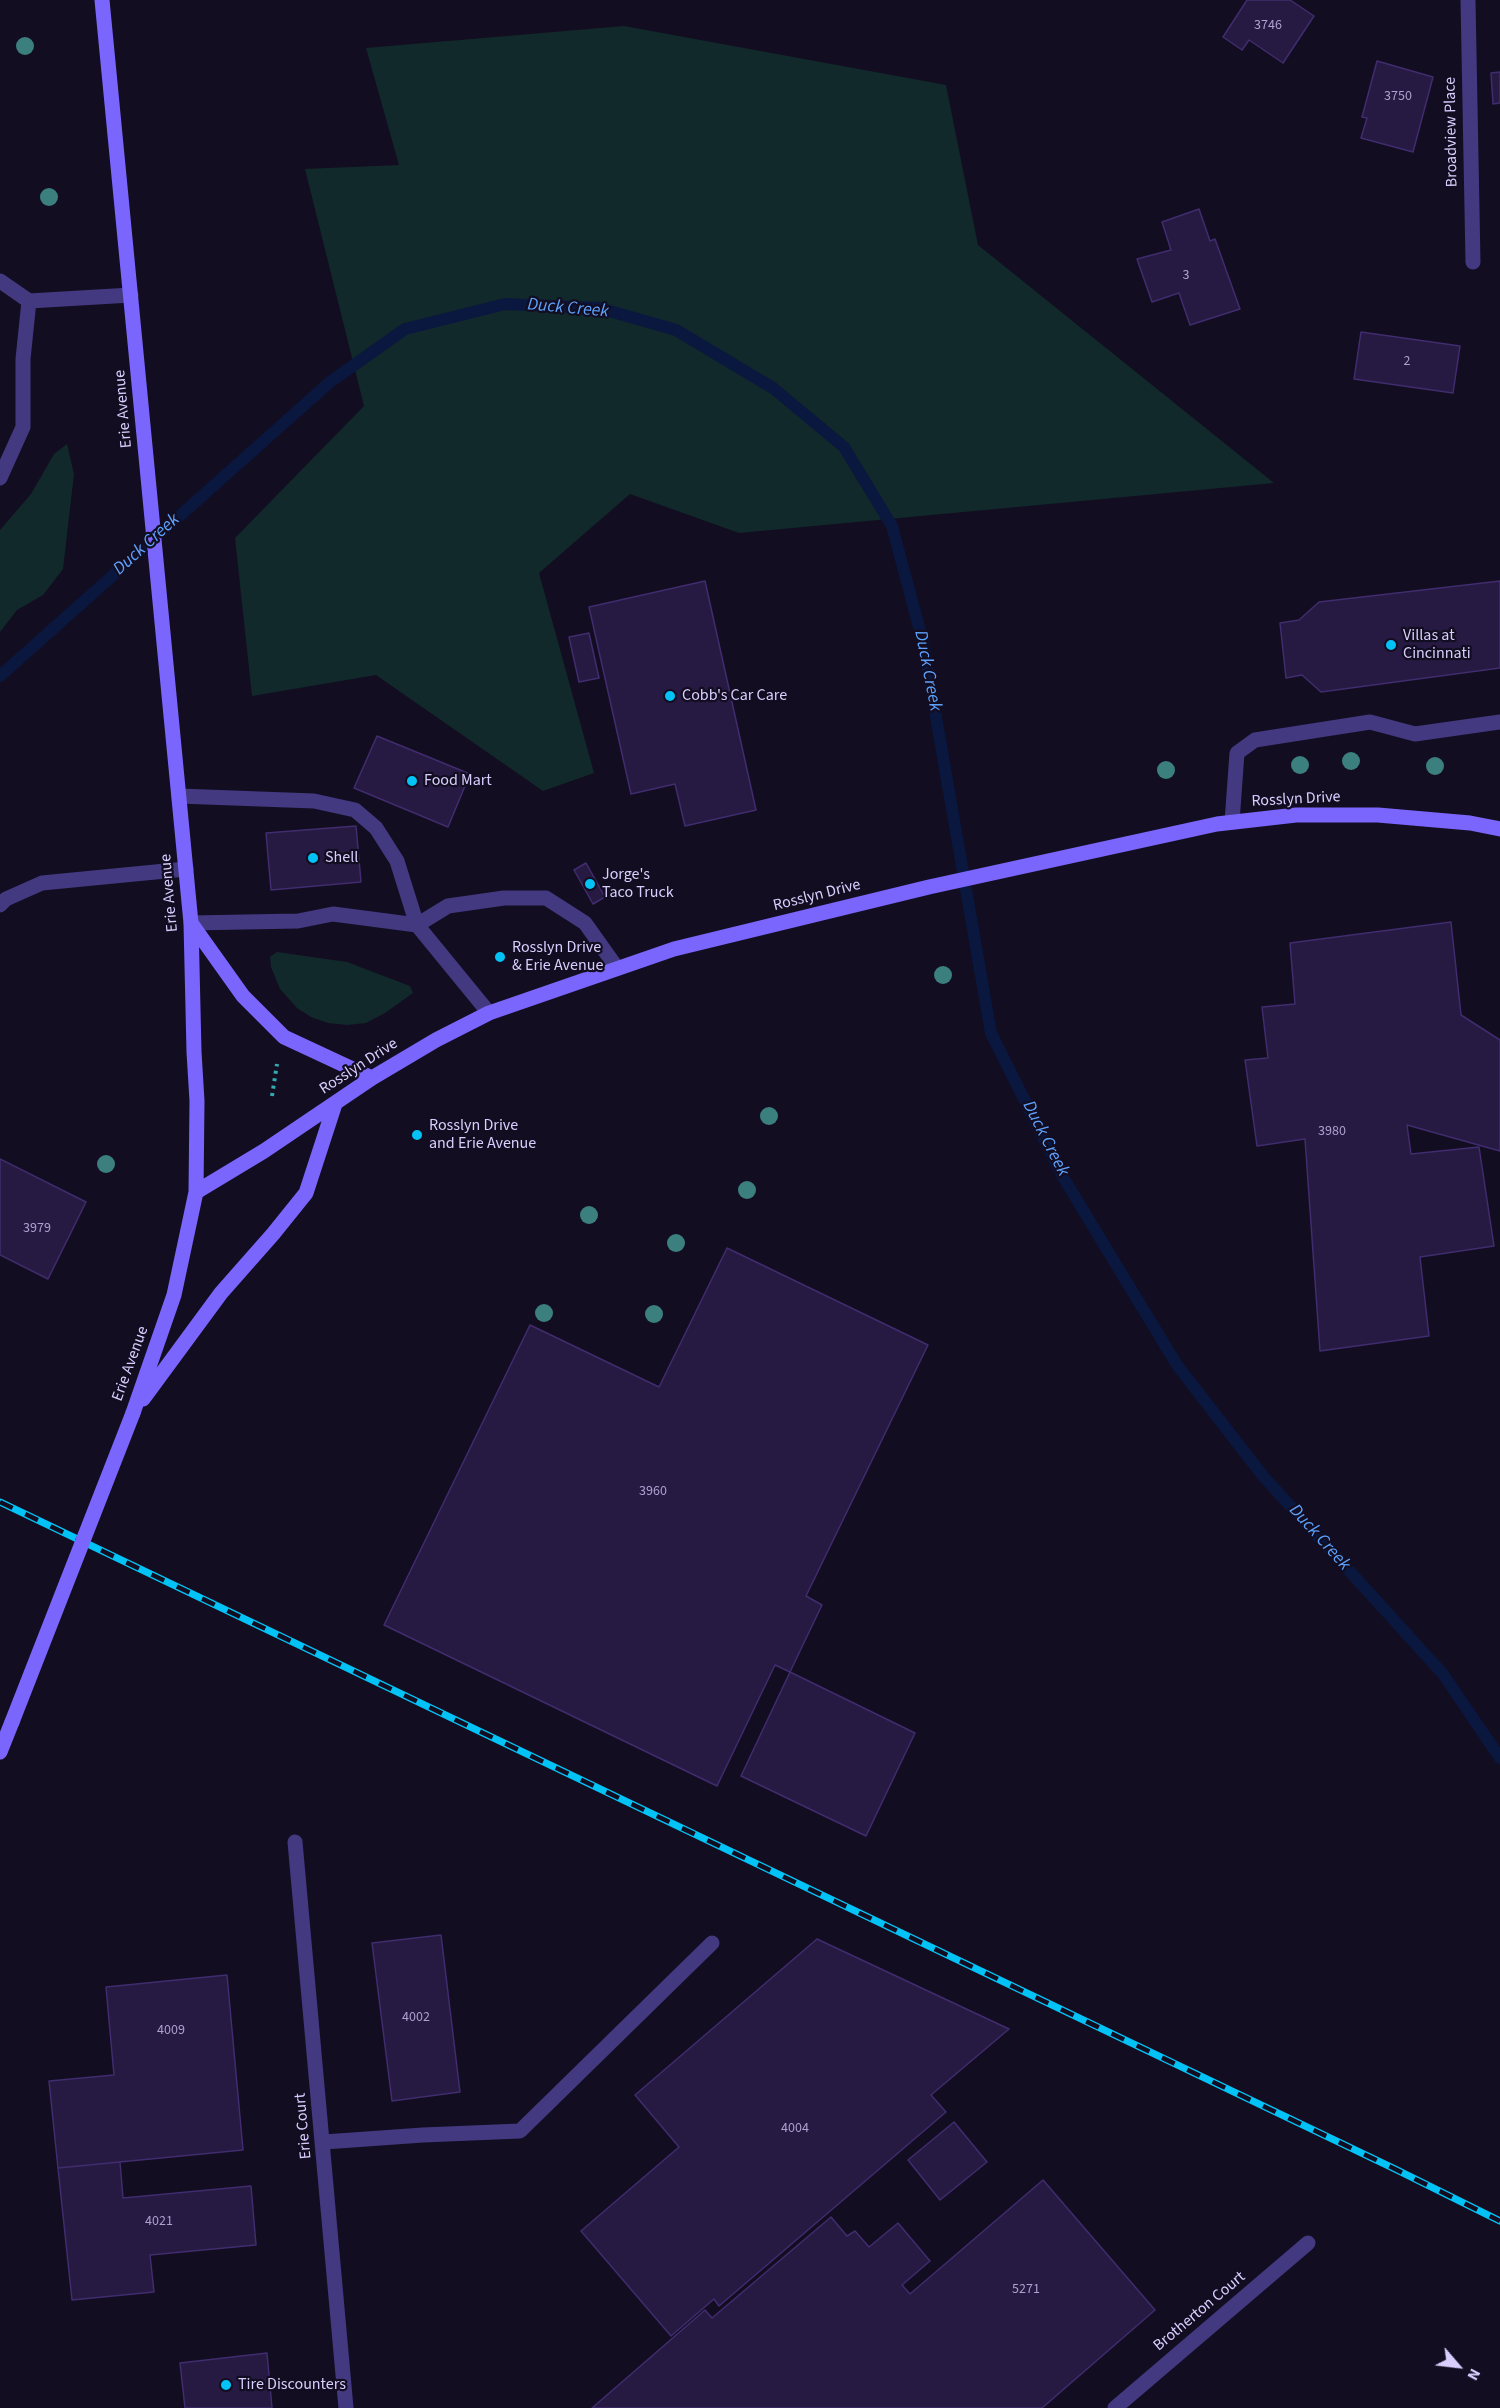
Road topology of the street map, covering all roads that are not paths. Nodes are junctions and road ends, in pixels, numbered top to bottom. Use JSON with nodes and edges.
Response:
{"nodes":[{"id":1,"x":102,"y":0,"type":"edge"},
{"id":2,"x":1468,"y":0,"type":"edge"},
{"id":3,"x":1473,"y":262,"type":"dead end"},
{"id":4,"x":0,"y":281,"type":"edge"},
{"id":5,"x":131,"y":295,"type":"junction"},
{"id":6,"x":29,"y":301,"type":"junction"},
{"id":7,"x":0,"y":478,"type":"edge"},
{"id":8,"x":1500,"y":722,"type":"edge"},
{"id":9,"x":179,"y":796,"type":"junction"},
{"id":10,"x":1232,"y":822,"type":"junction"},
{"id":11,"x":1500,"y":829,"type":"edge"},
{"id":12,"x":186,"y":869,"type":"junction"},
{"id":13,"x":0,"y":905,"type":"edge"},
{"id":14,"x":191,"y":923,"type":"junction"},
{"id":15,"x":417,"y":925,"type":"junction"},
{"id":16,"x":617,"y":968,"type":"junction"},
{"id":17,"x":489,"y":1013,"type":"junction"},
{"id":18,"x":372,"y":1078,"type":"junction"},
{"id":19,"x":335,"y":1104,"type":"junction"},
{"id":20,"x":196,"y":1192,"type":"junction"},
{"id":21,"x":133,"y":1413,"type":"junction"},
{"id":22,"x":0,"y":1752,"type":"edge"},
{"id":23,"x":295,"y":1842,"type":"dead end"},
{"id":24,"x":712,"y":1943,"type":"dead end"},
{"id":25,"x":324,"y":2142,"type":"junction"},
{"id":26,"x":1308,"y":2243,"type":"dead end"},
{"id":27,"x":346,"y":2408,"type":"edge"},
{"id":28,"x":1115,"y":2408,"type":"edge"}],
"edges":[{"from":1,"to":5,"type":"street","name":"Erie Avenue"},
{"from":2,"to":3,"type":"street","name":"Broadview Place"},
{"from":4,"to":6,"type":"street"},
{"from":5,"to":6,"type":"street"},
{"from":5,"to":9,"type":"street","name":"Erie Avenue"},
{"from":6,"to":7,"type":"street"},
{"from":8,"to":10,"type":"street"},
{"from":9,"to":12,"type":"street","name":"Erie Avenue"},
{"from":9,"to":15,"type":"street"},
{"from":10,"to":11,"type":"street","name":"Rosslyn Drive"},
{"from":10,"to":16,"type":"street","name":"Rosslyn Drive"},
{"from":12,"to":13,"type":"street"},
{"from":12,"to":14,"type":"street","name":"Erie Avenue"},
{"from":14,"to":15,"type":"street"},
{"from":14,"to":18,"type":"street"},
{"from":14,"to":20,"type":"street","name":"Erie Avenue"},
{"from":15,"to":16,"type":"street"},
{"from":15,"to":17,"type":"street"},
{"from":16,"to":17,"type":"street","name":"Rosslyn Drive"},
{"from":17,"to":18,"type":"street","name":"Rosslyn Drive"},
{"from":18,"to":19,"type":"street","name":"Rosslyn Drive"},
{"from":19,"to":20,"type":"street","name":"Rosslyn Drive"},
{"from":19,"to":21,"type":"street"},
{"from":20,"to":21,"type":"street","name":"Erie Avenue"},
{"from":21,"to":22,"type":"street","name":"Erie Avenue","bridge":true},
{"from":23,"to":25,"type":"street","name":"Erie Court"},
{"from":24,"to":25,"type":"street"},
{"from":25,"to":27,"type":"street","name":"Erie Court"},
{"from":26,"to":28,"type":"street","name":"Brotherton Court"}]}
